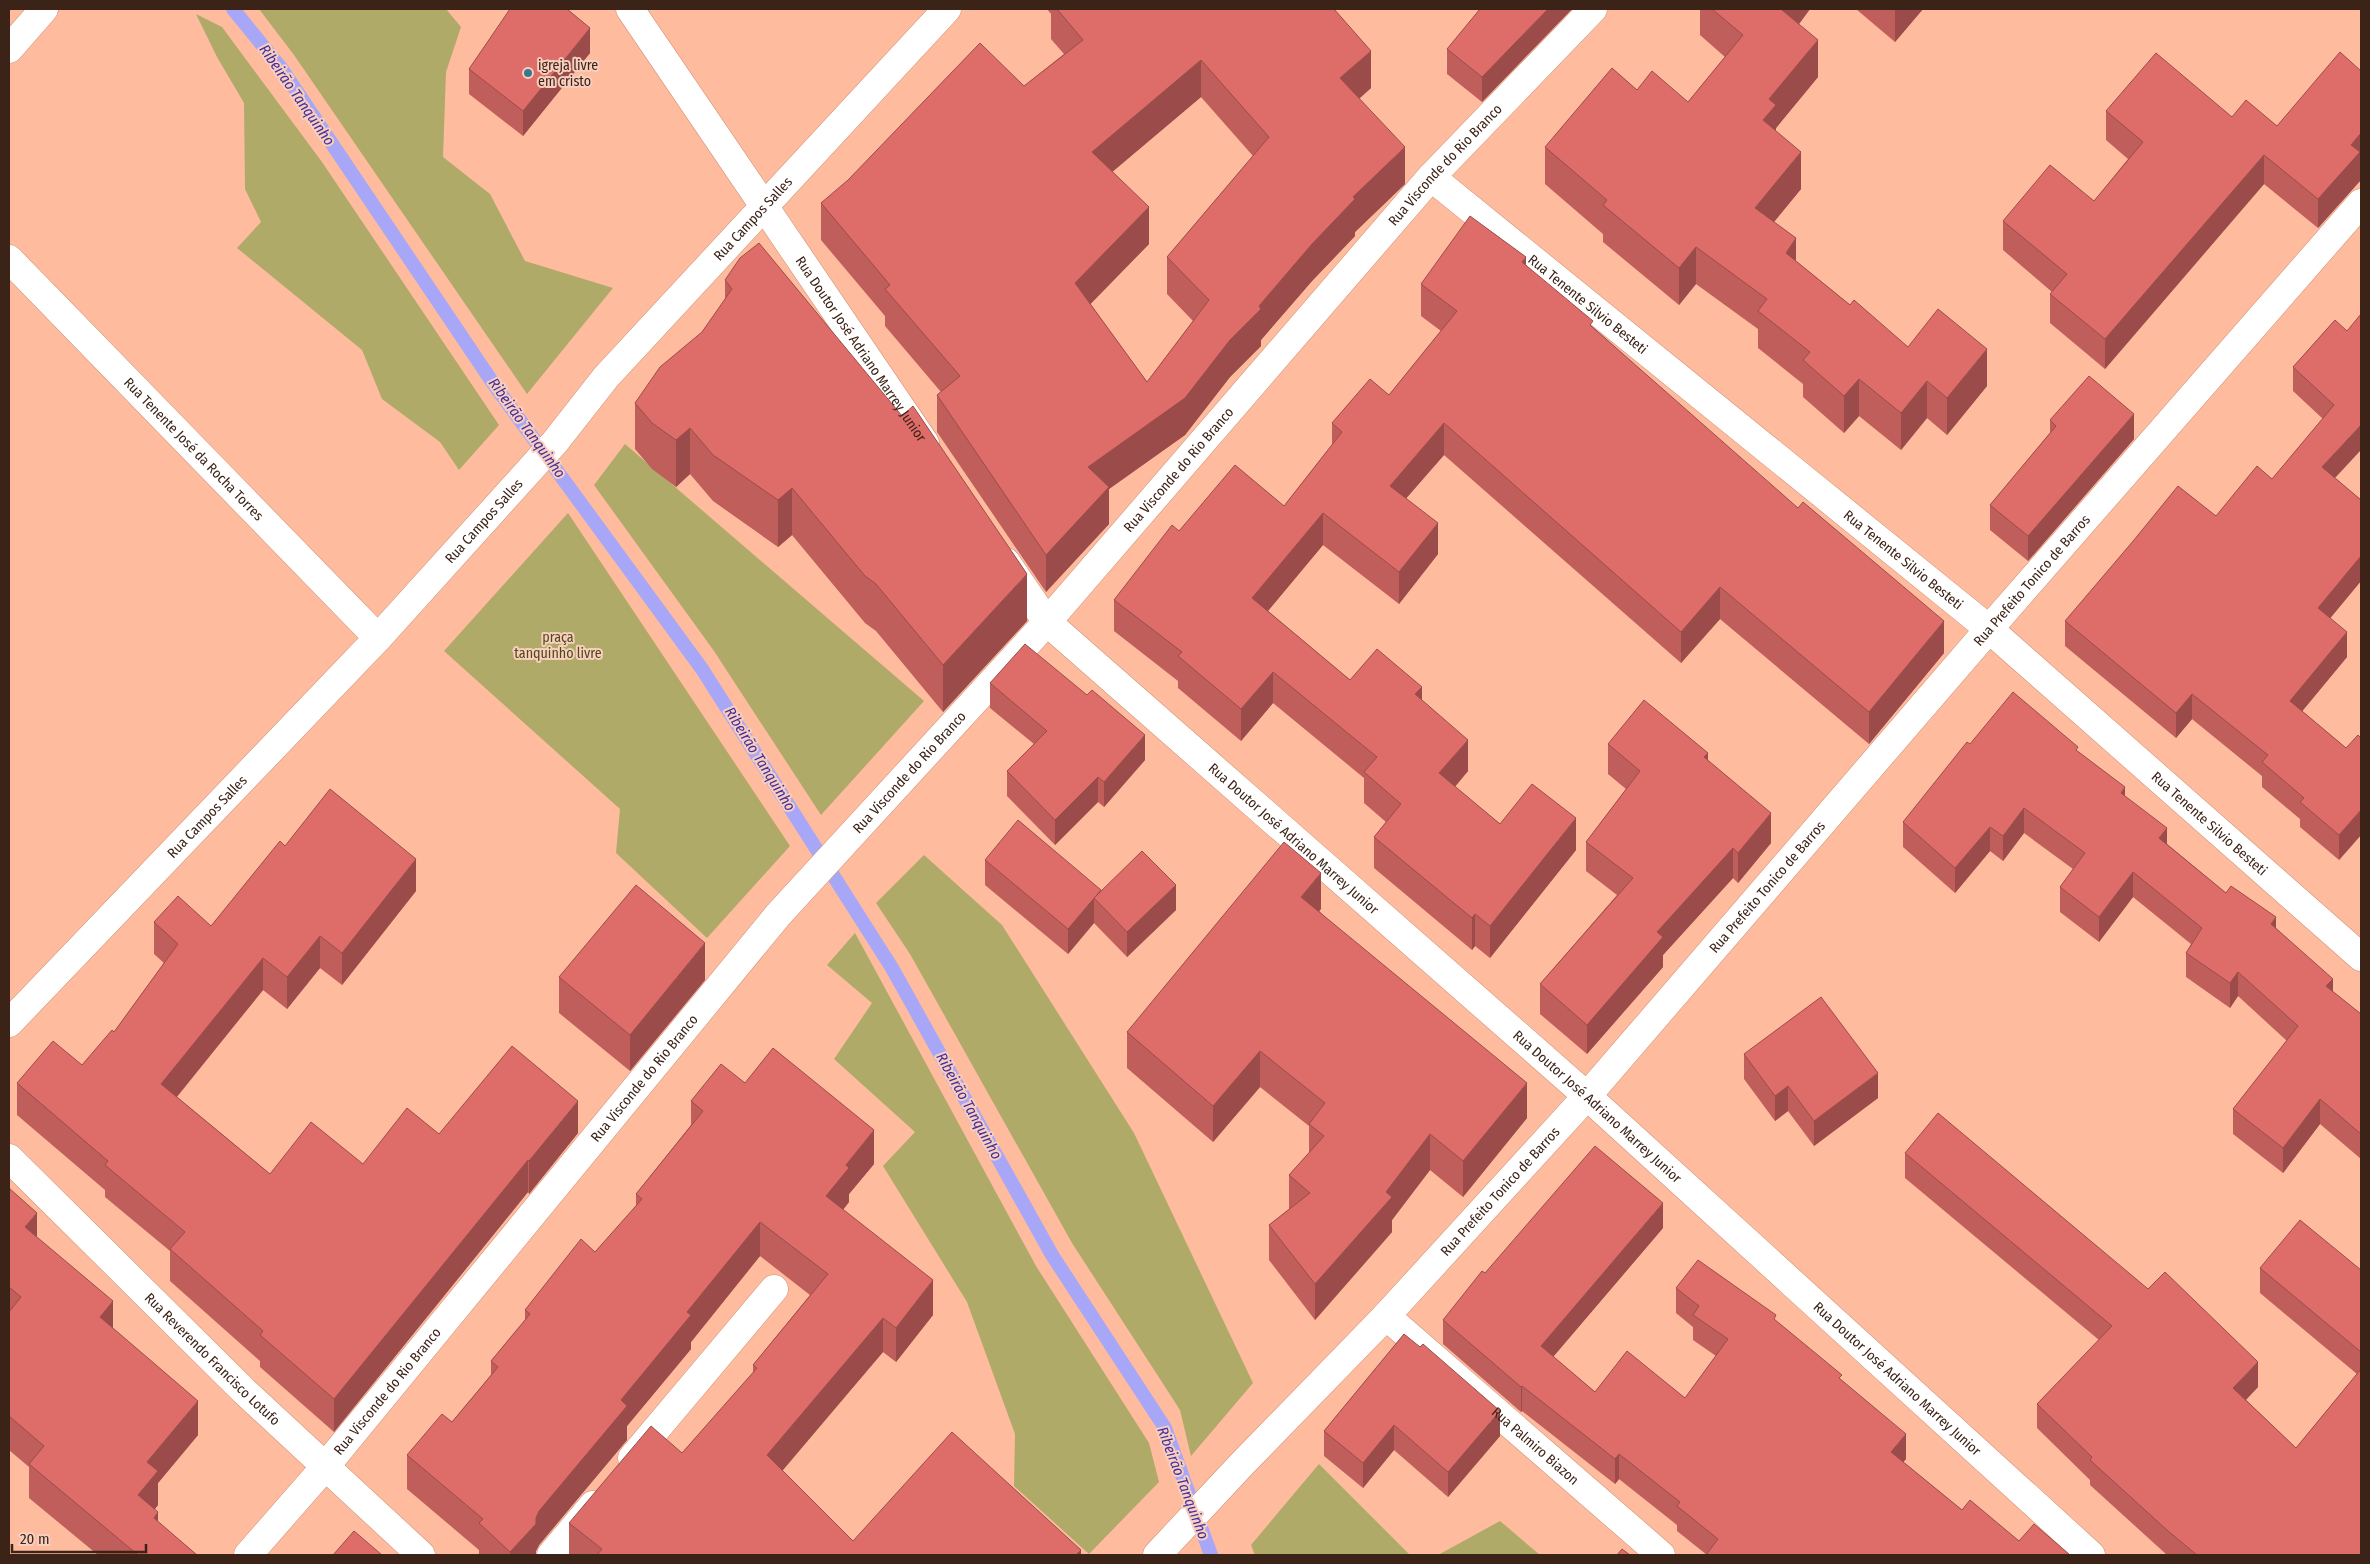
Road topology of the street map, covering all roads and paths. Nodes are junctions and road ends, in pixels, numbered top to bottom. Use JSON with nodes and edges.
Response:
{"nodes":[{"id":1,"x":44,"y":9,"type":"edge"},
{"id":2,"x":630,"y":9,"type":"edge"},
{"id":3,"x":947,"y":9,"type":"edge"},
{"id":4,"x":1593,"y":9,"type":"edge"},
{"id":5,"x":9,"y":49,"type":"edge"},
{"id":6,"x":1431,"y":177,"type":"junction"},
{"id":7,"x":2361,"y":203,"type":"edge"},
{"id":8,"x":763,"y":205,"type":"junction"},
{"id":9,"x":9,"y":259,"type":"edge"},
{"id":10,"x":941,"y":467,"type":"edge"},
{"id":11,"x":991,"y":540,"type":"edge"},
{"id":12,"x":1046,"y":622,"type":"junction"},
{"id":13,"x":1989,"y":629,"type":"junction"},
{"id":14,"x":378,"y":638,"type":"junction"},
{"id":15,"x":2361,"y":957,"type":"edge"},
{"id":16,"x":9,"y":1023,"type":"edge"},
{"id":17,"x":1587,"y":1096,"type":"junction"},
{"id":18,"x":9,"y":1158,"type":"edge"},
{"id":19,"x":774,"y":1289,"type":"dead end"},
{"id":20,"x":1386,"y":1316,"type":"junction"},
{"id":21,"x":324,"y":1468,"type":"junction"},
{"id":22,"x":248,"y":1555,"type":"edge"},
{"id":23,"x":420,"y":1555,"type":"edge"},
{"id":24,"x":551,"y":1555,"type":"edge"},
{"id":25,"x":1157,"y":1555,"type":"edge"},
{"id":26,"x":1661,"y":1555,"type":"edge"},
{"id":27,"x":2091,"y":1555,"type":"edge"}],
"edges":[{"from":1,"to":5,"type":"street"},
{"from":2,"to":8,"type":"street","name":"Rua Doutor José Adriano Marrey Junior"},
{"from":3,"to":8,"type":"street","name":"Rua Campos Salles"},
{"from":4,"to":6,"type":"street","name":"Rua Visconde do Rio Branco"},
{"from":6,"to":12,"type":"street","name":"Rua Visconde do Rio Branco"},
{"from":6,"to":13,"type":"street","name":"Rua Tenente Silvio Besteti"},
{"from":7,"to":13,"type":"street","name":"Rua Prefeito Tonico de Barros"},
{"from":8,"to":10,"type":"street","name":"Rua Doutor José Adriano Marrey Junior"},
{"from":8,"to":14,"type":"street","name":"Rua Campos Salles"},
{"from":9,"to":14,"type":"street","name":"Rua Tenente José da Rocha Torres"},
{"from":11,"to":12,"type":"street","name":"Rua Doutor José Adriano Marrey Junior"},
{"from":12,"to":17,"type":"street","name":"Rua Doutor José Adriano Marrey Junior"},
{"from":12,"to":21,"type":"street","name":"Rua Visconde do Rio Branco"},
{"from":13,"to":15,"type":"street","name":"Rua Tenente Silvio Besteti"},
{"from":13,"to":17,"type":"street","name":"Rua Prefeito Tonico de Barros"},
{"from":14,"to":16,"type":"street","name":"Rua Campos Salles"},
{"from":17,"to":20,"type":"street","name":"Rua Prefeito Tonico de Barros"},
{"from":17,"to":27,"type":"street","name":"Rua Doutor José Adriano Marrey Junior"},
{"from":18,"to":21,"type":"street","name":"Rua Reverendo Francisco Lotufo"},
{"from":19,"to":24,"type":"street"},
{"from":20,"to":25,"type":"street","name":"Rua Prefeito Tonico de Barros"},
{"from":20,"to":26,"type":"street","name":"Rua Palmiro Biazon"},
{"from":21,"to":22,"type":"street","name":"Rua Visconde do Rio Branco"},
{"from":21,"to":23,"type":"street","name":"Rua Reverendo Francisco Lotufo"}]}
